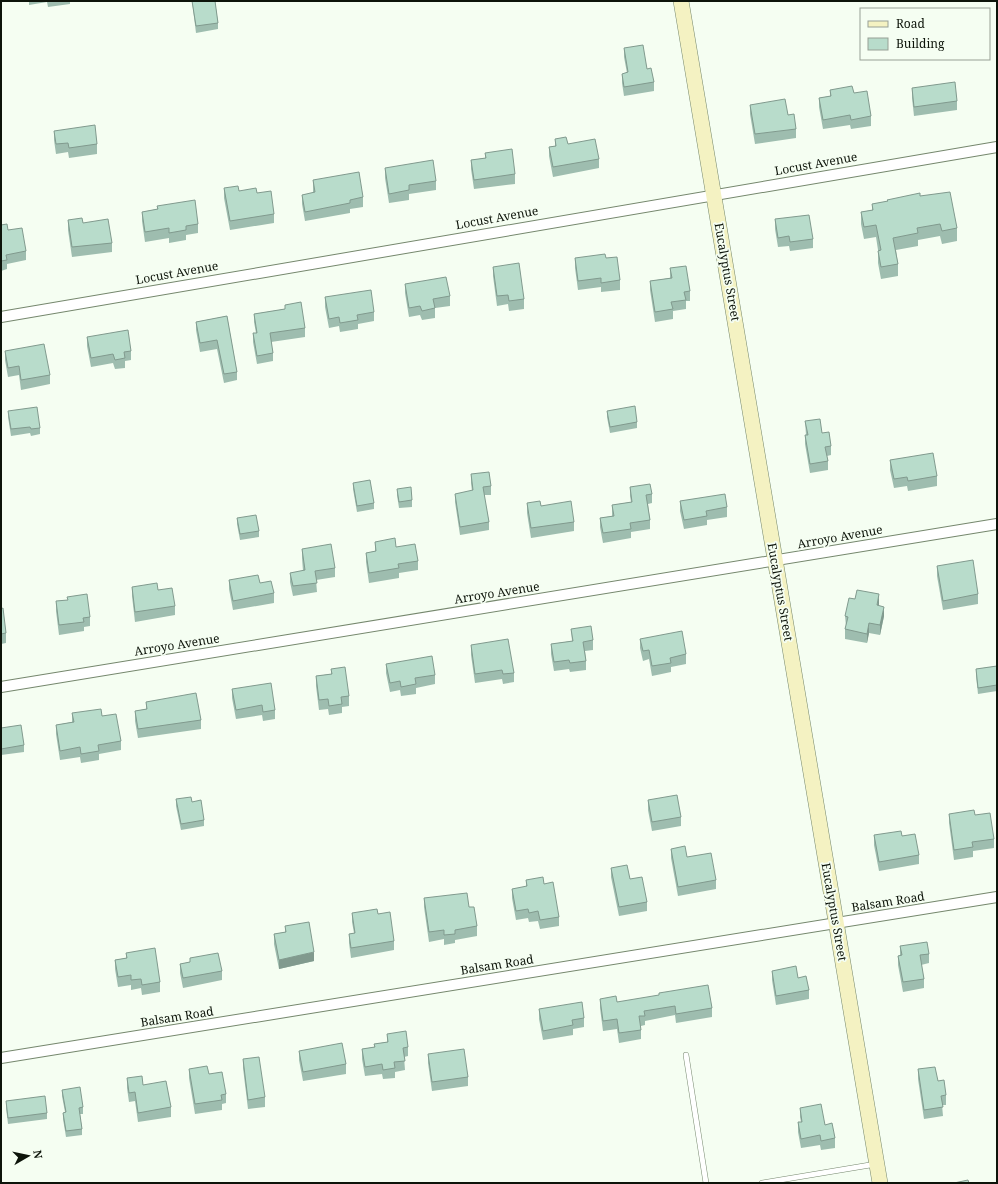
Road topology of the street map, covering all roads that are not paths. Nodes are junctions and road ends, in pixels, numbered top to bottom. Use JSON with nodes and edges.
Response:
{"nodes":[{"id":1,"x":681,"y":1,"type":"edge"},
{"id":2,"x":997,"y":147,"type":"edge"},
{"id":3,"x":714,"y":194,"type":"junction"},
{"id":4,"x":1,"y":317,"type":"edge"},
{"id":5,"x":997,"y":524,"type":"edge"},
{"id":6,"x":775,"y":561,"type":"junction"},
{"id":7,"x":1,"y":687,"type":"edge"},
{"id":8,"x":997,"y":897,"type":"edge"},
{"id":9,"x":836,"y":923,"type":"junction"},
{"id":10,"x":686,"y":1055,"type":"dead end"},
{"id":11,"x":1,"y":1058,"type":"edge"},
{"id":12,"x":876,"y":1164,"type":"junction"},
{"id":13,"x":706,"y":1183,"type":"edge"},
{"id":14,"x":762,"y":1183,"type":"edge"},
{"id":15,"x":880,"y":1183,"type":"edge"}],
"edges":[{"from":1,"to":3,"type":"main road","name":"Eucalyptus Street"},
{"from":2,"to":3,"type":"street","name":"Locust Avenue"},
{"from":3,"to":4,"type":"street","name":"Locust Avenue"},
{"from":3,"to":6,"type":"main road","name":"Eucalyptus Street"},
{"from":5,"to":6,"type":"street","name":"Arroyo Avenue"},
{"from":6,"to":7,"type":"street","name":"Arroyo Avenue"},
{"from":6,"to":9,"type":"main road","name":"Eucalyptus Street"},
{"from":8,"to":9,"type":"street","name":"Balsam Road"},
{"from":9,"to":11,"type":"street","name":"Balsam Road"},
{"from":9,"to":12,"type":"main road","name":"Eucalyptus Street"},
{"from":10,"to":13,"type":"lane"},
{"from":12,"to":14,"type":"lane"},
{"from":12,"to":15,"type":"main road","name":"Eucalyptus Street"}]}
